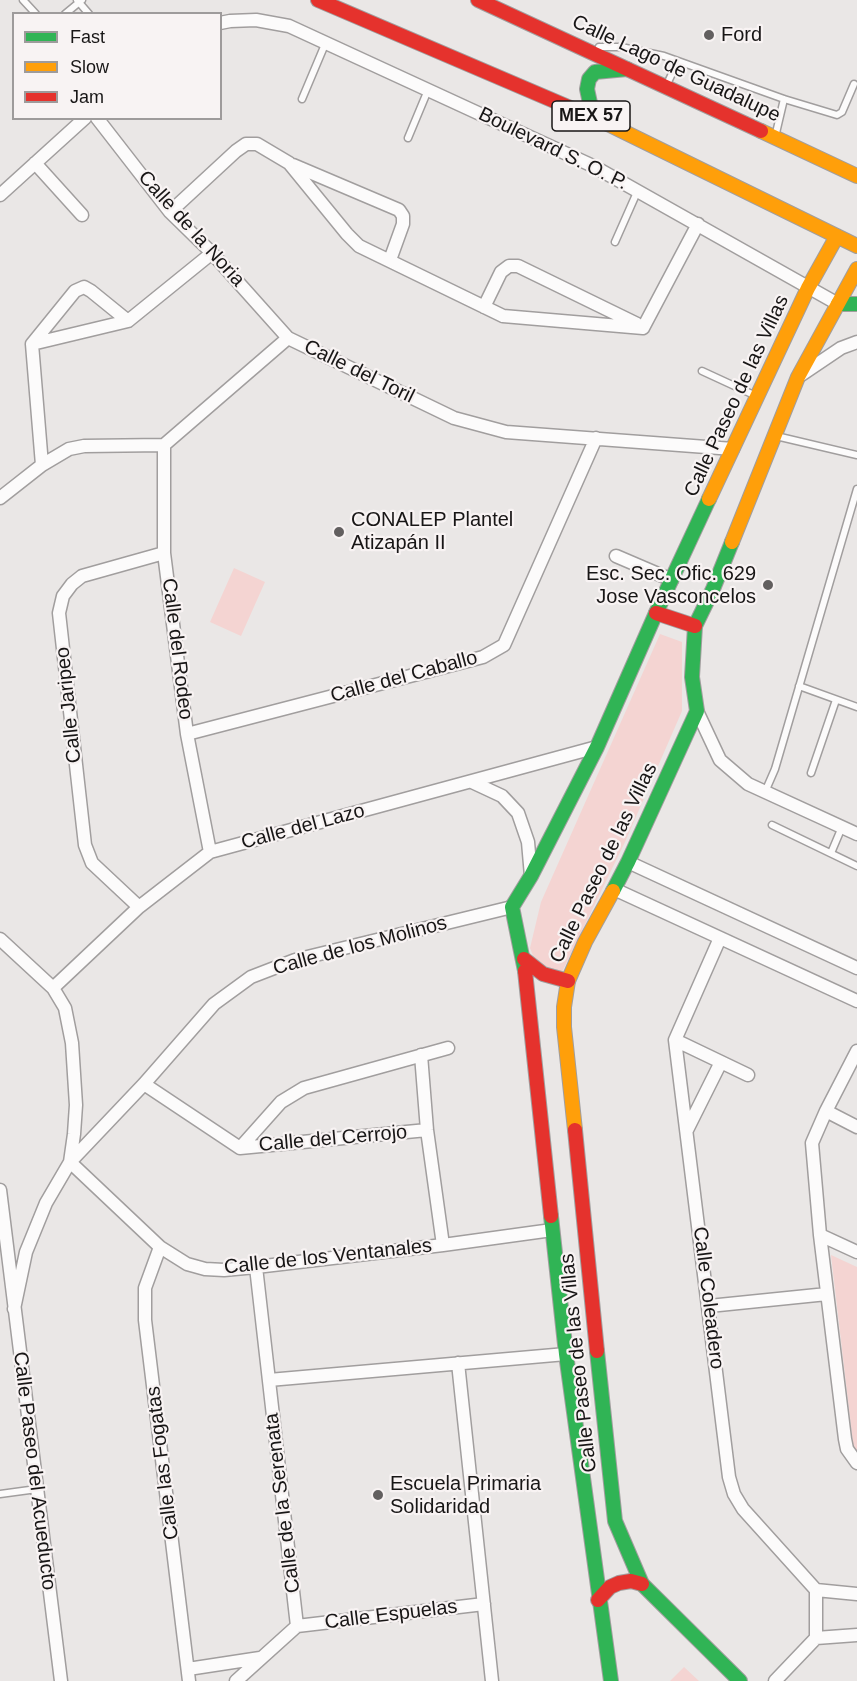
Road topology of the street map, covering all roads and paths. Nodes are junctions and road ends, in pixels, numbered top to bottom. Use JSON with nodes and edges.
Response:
{"nodes":[{"id":1,"x":23,"y":0,"type":"edge"},
{"id":2,"x":318,"y":0,"type":"edge"},
{"id":3,"x":478,"y":0,"type":"edge"},
{"id":4,"x":79,"y":1,"type":"edge"},
{"id":5,"x":34,"y":12,"type":"edge"},
{"id":6,"x":68,"y":12,"type":"edge"},
{"id":7,"x":222,"y":23,"type":"edge"},
{"id":8,"x":326,"y":42,"type":"junction"},
{"id":9,"x":581,"y":46,"type":"junction"},
{"id":10,"x":678,"y":61,"type":"junction"},
{"id":11,"x":630,"y":69,"type":"junction"},
{"id":12,"x":854,"y":84,"type":"dead end"},
{"id":13,"x":666,"y":86,"type":"junction"},
{"id":14,"x":428,"y":89,"type":"junction"},
{"id":15,"x":302,"y":99,"type":"dead end"},
{"id":16,"x":784,"y":99,"type":"junction"},
{"id":17,"x":83,"y":120,"type":"edge"},
{"id":18,"x":99,"y":120,"type":"edge"},
{"id":19,"x":599,"y":120,"type":"junction"},
{"id":20,"x":775,"y":137,"type":"junction"},
{"id":21,"x":408,"y":138,"type":"dead end"},
{"id":22,"x":35,"y":163,"type":"junction"},
{"id":23,"x":289,"y":163,"type":"junction"},
{"id":24,"x":857,"y":176,"type":"edge"},
{"id":25,"x":638,"y":190,"type":"junction"},
{"id":26,"x":0,"y":195,"type":"edge"},
{"id":27,"x":170,"y":212,"type":"junction"},
{"id":28,"x":82,"y":215,"type":"dead end"},
{"id":29,"x":698,"y":224,"type":"junction"},
{"id":30,"x":837,"y":236,"type":"junction"},
{"id":31,"x":615,"y":242,"type":"dead end"},
{"id":32,"x":857,"y":246,"type":"edge"},
{"id":33,"x":212,"y":253,"type":"junction"},
{"id":34,"x":390,"y":260,"type":"junction"},
{"id":35,"x":857,"y":269,"type":"edge"},
{"id":36,"x":808,"y":288,"type":"junction"},
{"id":37,"x":838,"y":304,"type":"junction"},
{"id":38,"x":857,"y":304,"type":"edge"},
{"id":39,"x":484,"y":307,"type":"junction"},
{"id":40,"x":128,"y":321,"type":"junction"},
{"id":41,"x":643,"y":328,"type":"junction"},
{"id":42,"x":288,"y":338,"type":"junction"},
{"id":43,"x":857,"y":342,"type":"edge"},
{"id":44,"x":32,"y":344,"type":"junction"},
{"id":45,"x":702,"y":371,"type":"dead end"},
{"id":46,"x":785,"y":371,"type":"junction"},
{"id":47,"x":758,"y":397,"type":"junction"},
{"id":48,"x":774,"y":435,"type":"junction"},
{"id":49,"x":596,"y":438,"type":"junction"},
{"id":50,"x":164,"y":445,"type":"junction"},
{"id":51,"x":733,"y":449,"type":"junction"},
{"id":52,"x":857,"y":455,"type":"edge"},
{"id":53,"x":42,"y":465,"type":"junction"},
{"id":54,"x":857,"y":489,"type":"edge"},
{"id":55,"x":0,"y":498,"type":"edge"},
{"id":56,"x":164,"y":553,"type":"junction"},
{"id":57,"x":616,"y":556,"type":"dead end"},
{"id":58,"x":672,"y":580,"type":"junction"},
{"id":59,"x":657,"y":613,"type":"junction"},
{"id":60,"x":695,"y":626,"type":"junction"},
{"id":61,"x":799,"y":686,"type":"junction"},
{"id":62,"x":836,"y":700,"type":"junction"},
{"id":63,"x":857,"y":707,"type":"edge"},
{"id":64,"x":698,"y":711,"type":"junction"},
{"id":65,"x":187,"y":735,"type":"junction"},
{"id":66,"x":597,"y":747,"type":"junction"},
{"id":67,"x":811,"y":773,"type":"dead end"},
{"id":68,"x":471,"y":782,"type":"junction"},
{"id":69,"x":765,"y":792,"type":"junction"},
{"id":70,"x":772,"y":825,"type":"dead end"},
{"id":71,"x":842,"y":828,"type":"junction"},
{"id":72,"x":857,"y":834,"type":"edge"},
{"id":73,"x":210,"y":852,"type":"junction"},
{"id":74,"x":831,"y":853,"type":"junction"},
{"id":75,"x":628,"y":862,"type":"junction"},
{"id":76,"x":857,"y":866,"type":"edge"},
{"id":77,"x":531,"y":876,"type":"junction"},
{"id":78,"x":614,"y":889,"type":"junction"},
{"id":79,"x":139,"y":907,"type":"junction"},
{"id":80,"x":512,"y":907,"type":"junction"},
{"id":81,"x":720,"y":938,"type":"junction"},
{"id":82,"x":0,"y":939,"type":"edge"},
{"id":83,"x":524,"y":959,"type":"junction"},
{"id":84,"x":857,"y":968,"type":"edge"},
{"id":85,"x":568,"y":981,"type":"junction"},
{"id":86,"x":54,"y":988,"type":"junction"},
{"id":87,"x":857,"y":1001,"type":"edge"},
{"id":88,"x":675,"y":1040,"type":"junction"},
{"id":89,"x":448,"y":1048,"type":"dead end"},
{"id":90,"x":857,"y":1052,"type":"edge"},
{"id":91,"x":421,"y":1054,"type":"junction"},
{"id":92,"x":721,"y":1062,"type":"junction"},
{"id":93,"x":748,"y":1075,"type":"dead end"},
{"id":94,"x":144,"y":1084,"type":"junction"},
{"id":95,"x":826,"y":1111,"type":"junction"},
{"id":96,"x":857,"y":1127,"type":"edge"},
{"id":97,"x":427,"y":1130,"type":"junction"},
{"id":98,"x":687,"y":1131,"type":"junction"},
{"id":99,"x":240,"y":1148,"type":"junction"},
{"id":100,"x":70,"y":1162,"type":"junction"},
{"id":101,"x":0,"y":1190,"type":"edge"},
{"id":102,"x":552,"y":1230,"type":"junction"},
{"id":103,"x":820,"y":1235,"type":"junction"},
{"id":104,"x":443,"y":1245,"type":"junction"},
{"id":105,"x":159,"y":1247,"type":"junction"},
{"id":106,"x":857,"y":1252,"type":"edge"},
{"id":107,"x":9,"y":1264,"type":"junction"},
{"id":108,"x":23,"y":1267,"type":"junction"},
{"id":109,"x":256,"y":1267,"type":"junction"},
{"id":110,"x":827,"y":1294,"type":"junction"},
{"id":111,"x":709,"y":1306,"type":"junction"},
{"id":112,"x":14,"y":1309,"type":"junction"},
{"id":113,"x":566,"y":1354,"type":"junction"},
{"id":114,"x":458,"y":1363,"type":"junction"},
{"id":115,"x":269,"y":1380,"type":"junction"},
{"id":116,"x":857,"y":1463,"type":"edge"},
{"id":117,"x":37,"y":1489,"type":"junction"},
{"id":118,"x":0,"y":1494,"type":"edge"},
{"id":119,"x":642,"y":1584,"type":"junction"},
{"id":120,"x":816,"y":1590,"type":"junction"},
{"id":121,"x":857,"y":1594,"type":"edge"},
{"id":122,"x":598,"y":1600,"type":"junction"},
{"id":123,"x":484,"y":1604,"type":"junction"},
{"id":124,"x":297,"y":1626,"type":"junction"},
{"id":125,"x":857,"y":1627,"type":"edge"},
{"id":126,"x":857,"y":1635,"type":"edge"},
{"id":127,"x":816,"y":1638,"type":"junction"},
{"id":128,"x":260,"y":1659,"type":"junction"},
{"id":129,"x":188,"y":1675,"type":"edge"},
{"id":130,"x":61,"y":1681,"type":"edge"},
{"id":131,"x":236,"y":1681,"type":"edge"},
{"id":132,"x":492,"y":1681,"type":"edge"},
{"id":133,"x":611,"y":1681,"type":"edge"},
{"id":134,"x":740,"y":1681,"type":"edge"},
{"id":135,"x":775,"y":1681,"type":"edge"}],
"edges":[{"from":1,"to":5,"type":"lane"},
{"from":2,"to":19,"type":"street","number":"MEX 57"},
{"from":3,"to":9,"type":"street","name":"Calle Lago de Guadalupe","number":"MEX 57"},
{"from":4,"to":6,"type":"lane"},
{"from":7,"to":8,"type":"street","name":"Boulevard S. O. P."},
{"from":8,"to":14,"type":"street","name":"Boulevard S. O. P."},
{"from":8,"to":15,"type":"lane"},
{"from":9,"to":10,"type":"lane"},
{"from":9,"to":11,"type":"street","name":"Calle Lago de Guadalupe","number":"MEX 57"},
{"from":10,"to":13,"type":"lane"},
{"from":10,"to":16,"type":"lane"},
{"from":11,"to":13,"type":"street","name":"Calle Lago de Guadalupe","number":"MEX 57"},
{"from":11,"to":19,"type":"street"},
{"from":12,"to":16,"type":"lane"},
{"from":13,"to":20,"type":"street","name":"Calle Lago de Guadalupe","number":"MEX 57"},
{"from":14,"to":21,"type":"lane"},
{"from":14,"to":25,"type":"street","name":"Boulevard S. O. P."},
{"from":16,"to":20,"type":"lane"},
{"from":17,"to":22,"type":"street"},
{"from":18,"to":27,"type":"street","name":"Calle de la Noria"},
{"from":19,"to":30,"type":"street","number":"MEX 57"},
{"from":20,"to":24,"type":"street","name":"Calle Lago de Guadalupe","number":"MEX 57"},
{"from":22,"to":26,"type":"street"},
{"from":22,"to":28,"type":"street"},
{"from":23,"to":27,"type":"street"},
{"from":23,"to":34,"type":"street"},
{"from":23,"to":34,"type":"street"},
{"from":25,"to":29,"type":"street","name":"Boulevard S. O. P."},
{"from":25,"to":31,"type":"lane"},
{"from":27,"to":33,"type":"street","name":"Calle de la Noria"},
{"from":29,"to":36,"type":"street","name":"Boulevard S. O. P."},
{"from":29,"to":41,"type":"street"},
{"from":30,"to":32,"type":"street","number":"MEX 57"},
{"from":30,"to":36,"type":"street","name":"Calle Paseo de las Villas"},
{"from":33,"to":40,"type":"street"},
{"from":33,"to":42,"type":"street","name":"Calle de la Noria"},
{"from":34,"to":39,"type":"street"},
{"from":35,"to":37,"type":"street","name":"Calle Paseo de las Villas"},
{"from":36,"to":37,"type":"street","name":"Boulevard S. O. P."},
{"from":36,"to":46,"type":"street","name":"Calle Paseo de las Villas"},
{"from":37,"to":38,"type":"street"},
{"from":37,"to":46,"type":"street","name":"Calle Paseo de las Villas"},
{"from":39,"to":41,"type":"street"},
{"from":39,"to":41,"type":"street"},
{"from":40,"to":44,"type":"street"},
{"from":40,"to":44,"type":"street"},
{"from":42,"to":49,"type":"street","name":"Calle del Toril"},
{"from":42,"to":50,"type":"street","name":"Calle del Toril"},
{"from":43,"to":46,"type":"street"},
{"from":44,"to":53,"type":"street"},
{"from":45,"to":47,"type":"lane"},
{"from":46,"to":47,"type":"street","name":"Calle Paseo de las Villas"},
{"from":46,"to":48,"type":"street","name":"Calle Paseo de las Villas"},
{"from":47,"to":51,"type":"street","name":"Calle Paseo de las Villas"},
{"from":48,"to":52,"type":"lane"},
{"from":48,"to":60,"type":"street","name":"Calle Paseo de las Villas"},
{"from":49,"to":51,"type":"street","name":"Calle del Toril"},
{"from":49,"to":65,"type":"street","name":"Calle del Caballo"},
{"from":50,"to":53,"type":"street"},
{"from":50,"to":56,"type":"street","name":"Calle del Rodeo"},
{"from":51,"to":58,"type":"street","name":"Calle Paseo de las Villas"},
{"from":53,"to":55,"type":"street"},
{"from":54,"to":61,"type":"lane"},
{"from":56,"to":65,"type":"street","name":"Calle del Rodeo"},
{"from":56,"to":79,"type":"street","name":"Calle Jaripeo"},
{"from":57,"to":58,"type":"street"},
{"from":58,"to":59,"type":"street","name":"Calle Paseo de las Villas"},
{"from":59,"to":60,"type":"street"},
{"from":59,"to":66,"type":"street","name":"Calle Paseo de las Villas"},
{"from":60,"to":64,"type":"street","name":"Calle Paseo de las Villas"},
{"from":61,"to":62,"type":"lane"},
{"from":61,"to":69,"type":"lane"},
{"from":62,"to":63,"type":"lane"},
{"from":62,"to":67,"type":"lane"},
{"from":64,"to":69,"type":"street"},
{"from":64,"to":75,"type":"street","name":"Calle Paseo de las Villas"},
{"from":65,"to":73,"type":"street","name":"Calle del Rodeo"},
{"from":66,"to":68,"type":"street","name":"Calle del Lazo"},
{"from":66,"to":77,"type":"street","name":"Calle Paseo de las Villas"},
{"from":68,"to":73,"type":"street","name":"Calle del Lazo"},
{"from":68,"to":77,"type":"street"},
{"from":69,"to":71,"type":"street"},
{"from":70,"to":74,"type":"lane"},
{"from":71,"to":72,"type":"street"},
{"from":71,"to":74,"type":"lane"},
{"from":73,"to":79,"type":"street","name":"Calle del Lazo"},
{"from":74,"to":76,"type":"lane"},
{"from":75,"to":78,"type":"street","name":"Calle Paseo de las Villas"},
{"from":75,"to":84,"type":"street"},
{"from":77,"to":80,"type":"street","name":"Calle Paseo de las Villas"},
{"from":78,"to":81,"type":"street"},
{"from":78,"to":85,"type":"street","name":"Calle Paseo de las Villas"},
{"from":79,"to":86,"type":"street","name":"Calle del Lazo"},
{"from":80,"to":83,"type":"street","name":"Calle Paseo de las Villas"},
{"from":80,"to":94,"type":"street","name":"Calle de los Molinos"},
{"from":81,"to":87,"type":"street"},
{"from":81,"to":88,"type":"street"},
{"from":82,"to":86,"type":"street","name":"Calle de los Molinos"},
{"from":83,"to":85,"type":"street"},
{"from":83,"to":102,"type":"street","name":"Calle Paseo de las Villas"},
{"from":85,"to":119,"type":"street","name":"Calle Paseo de las Villas"},
{"from":86,"to":100,"type":"street","name":"Calle de los Molinos"},
{"from":88,"to":92,"type":"street"},
{"from":88,"to":98,"type":"street","name":"Calle Coleadero"},
{"from":89,"to":91,"type":"street","name":"Calle del Cerrojo"},
{"from":90,"to":95,"type":"street"},
{"from":91,"to":97,"type":"street","name":"Calle del Cerrojo"},
{"from":91,"to":99,"type":"street","name":"Calle del Cerrojo"},
{"from":92,"to":93,"type":"street"},
{"from":92,"to":98,"type":"street"},
{"from":94,"to":99,"type":"street","name":"Calle del Cerrojo"},
{"from":94,"to":100,"type":"street","name":"Calle de los Molinos"},
{"from":95,"to":96,"type":"street"},
{"from":95,"to":103,"type":"street"},
{"from":97,"to":99,"type":"street","name":"Calle del Cerrojo"},
{"from":97,"to":104,"type":"street","name":"Calle del Cerrojo"},
{"from":98,"to":111,"type":"street","name":"Calle Coleadero"},
{"from":100,"to":105,"type":"street","name":"Calle de los Ventanales"},
{"from":100,"to":108,"type":"street","name":"Calle de los Molinos"},
{"from":101,"to":107,"type":"street","name":"Calle Paseo del Acueducto"},
{"from":102,"to":104,"type":"street","name":"Calle de los Ventanales"},
{"from":102,"to":113,"type":"street","name":"Calle Paseo de las Villas"},
{"from":103,"to":106,"type":"street"},
{"from":103,"to":110,"type":"street"},
{"from":104,"to":109,"type":"street","name":"Calle de los Ventanales"},
{"from":105,"to":109,"type":"street","name":"Calle de los Ventanales"},
{"from":105,"to":129,"type":"street","name":"Calle las Fogatas"},
{"from":107,"to":108,"type":"street"},
{"from":107,"to":112,"type":"street","name":"Calle Paseo del Acueducto"},
{"from":108,"to":112,"type":"street","name":"Calle de los Molinos"},
{"from":109,"to":115,"type":"street","name":"Calle de la Serenata"},
{"from":110,"to":111,"type":"street"},
{"from":110,"to":116,"type":"street"},
{"from":111,"to":120,"type":"street","name":"Calle Coleadero"},
{"from":112,"to":117,"type":"street","name":"Calle Paseo del Acueducto"},
{"from":113,"to":114,"type":"street"},
{"from":113,"to":122,"type":"street","name":"Calle Paseo de las Villas"},
{"from":114,"to":115,"type":"street"},
{"from":114,"to":123,"type":"street"},
{"from":115,"to":124,"type":"street","name":"Calle de la Serenata"},
{"from":117,"to":118,"type":"lane"},
{"from":117,"to":130,"type":"street","name":"Calle Paseo del Acueducto"},
{"from":119,"to":122,"type":"street"},
{"from":119,"to":134,"type":"street","name":"Calle Paseo de las Villas"},
{"from":120,"to":121,"type":"street"},
{"from":120,"to":127,"type":"street"},
{"from":122,"to":133,"type":"street","name":"Calle Paseo de las Villas"},
{"from":123,"to":124,"type":"street","name":"Calle Espuelas"},
{"from":123,"to":132,"type":"street"},
{"from":124,"to":128,"type":"street"},
{"from":125,"to":126,"type":"street"},
{"from":126,"to":127,"type":"street"},
{"from":127,"to":135,"type":"street"},
{"from":128,"to":129,"type":"street"},
{"from":128,"to":131,"type":"street"}]}
